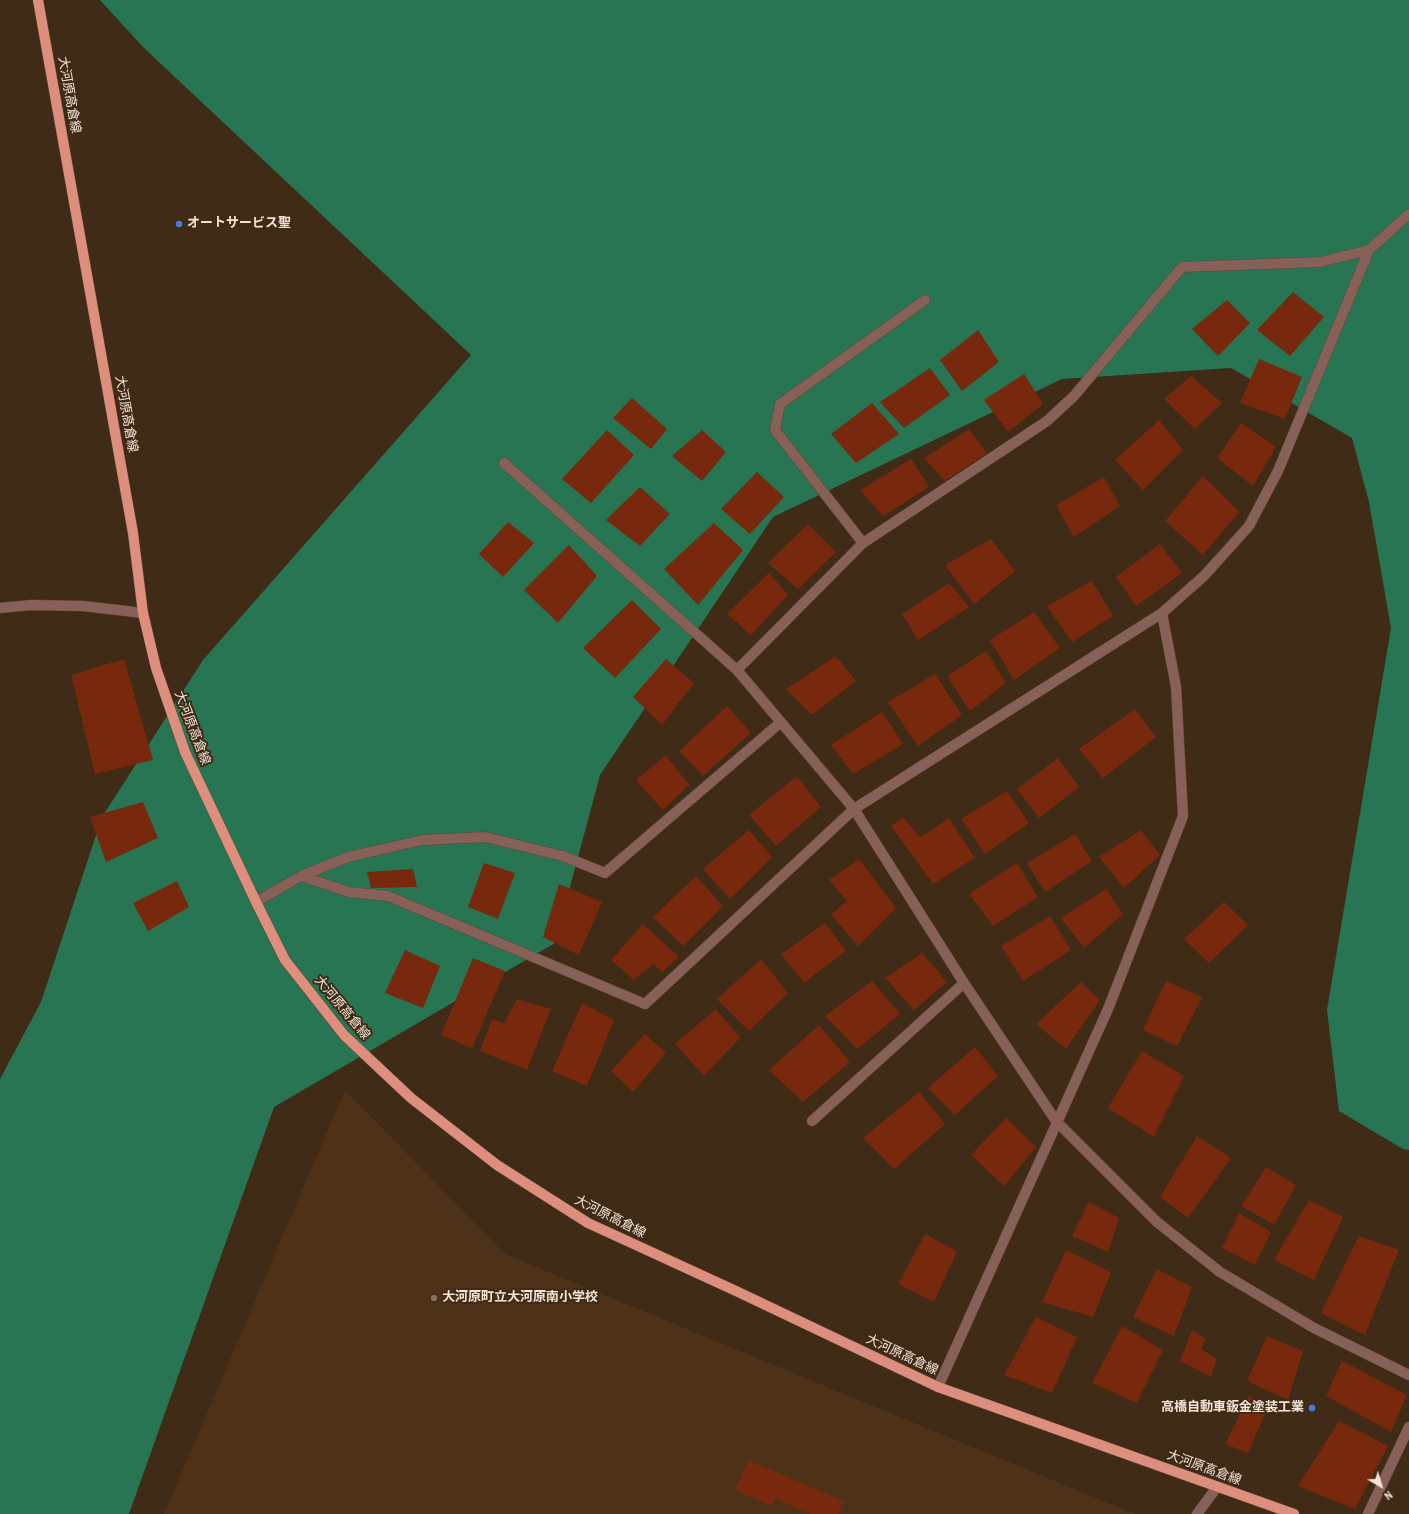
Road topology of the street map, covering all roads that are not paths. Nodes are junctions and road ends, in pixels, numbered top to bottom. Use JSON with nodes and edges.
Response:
{"nodes":[{"id":1,"x":38,"y":0,"type":"edge"},
{"id":2,"x":1409,"y":214,"type":"edge"},
{"id":3,"x":1369,"y":250,"type":"junction"},
{"id":4,"x":925,"y":300,"type":"dead end"},
{"id":5,"x":504,"y":463,"type":"dead end"},
{"id":6,"x":863,"y":543,"type":"junction"},
{"id":7,"x":0,"y":608,"type":"edge"},
{"id":8,"x":143,"y":612,"type":"junction"},
{"id":9,"x":1162,"y":614,"type":"junction"},
{"id":10,"x":737,"y":670,"type":"junction"},
{"id":11,"x":781,"y":722,"type":"junction"},
{"id":12,"x":854,"y":809,"type":"junction"},
{"id":13,"x":301,"y":876,"type":"junction"},
{"id":14,"x":256,"y":902,"type":"junction"},
{"id":15,"x":964,"y":983,"type":"junction"},
{"id":16,"x":812,"y":1121,"type":"dead end"},
{"id":17,"x":1056,"y":1121,"type":"junction"},
{"id":18,"x":1409,"y":1375,"type":"edge"},
{"id":19,"x":938,"y":1386,"type":"junction"},
{"id":20,"x":1409,"y":1427,"type":"edge"},
{"id":21,"x":1217,"y":1487,"type":"junction"},
{"id":22,"x":1197,"y":1514,"type":"edge"},
{"id":23,"x":1294,"y":1514,"type":"edge"},
{"id":24,"x":1368,"y":1514,"type":"edge"}],
"edges":[{"from":1,"to":8,"type":"main road","name":"大河原高倉線"},
{"from":2,"to":3,"type":"street"},
{"from":3,"to":6,"type":"street"},
{"from":3,"to":9,"type":"street"},
{"from":4,"to":6,"type":"street"},
{"from":5,"to":10,"type":"street"},
{"from":6,"to":10,"type":"street"},
{"from":7,"to":8,"type":"street"},
{"from":8,"to":14,"type":"main road","name":"大河原高倉線"},
{"from":9,"to":12,"type":"street"},
{"from":9,"to":17,"type":"street"},
{"from":10,"to":11,"type":"street"},
{"from":11,"to":12,"type":"street"},
{"from":11,"to":13,"type":"street"},
{"from":12,"to":13,"type":"street"},
{"from":12,"to":15,"type":"street"},
{"from":13,"to":14,"type":"street"},
{"from":14,"to":19,"type":"main road","name":"大河原高倉線"},
{"from":15,"to":16,"type":"street"},
{"from":15,"to":17,"type":"street"},
{"from":17,"to":18,"type":"street"},
{"from":17,"to":19,"type":"street"},
{"from":19,"to":21,"type":"main road","name":"大河原高倉線"},
{"from":20,"to":24,"type":"street"},
{"from":21,"to":22,"type":"street"},
{"from":21,"to":23,"type":"main road","name":"大河原高倉線"}]}
